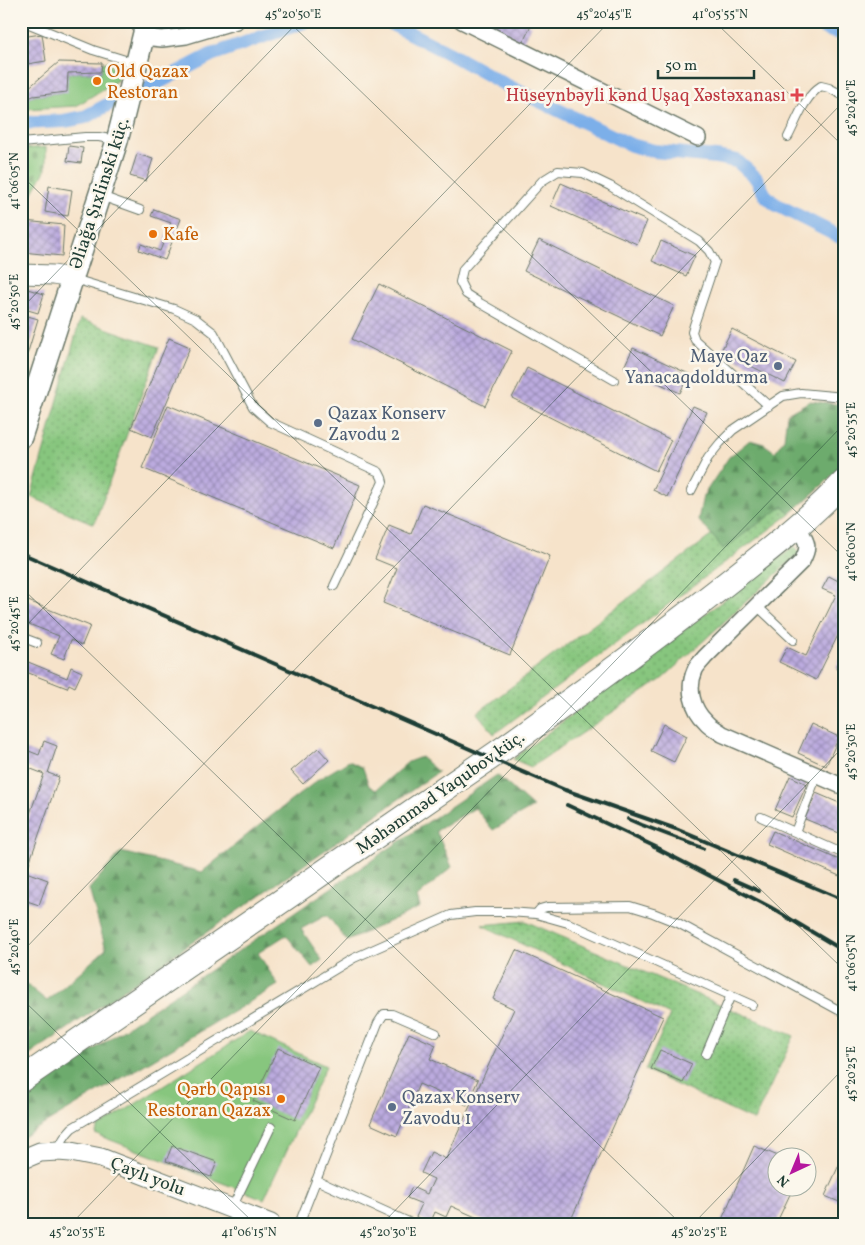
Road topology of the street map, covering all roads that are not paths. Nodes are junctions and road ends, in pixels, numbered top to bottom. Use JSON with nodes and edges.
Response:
{"nodes":[{"id":1,"x":22,"y":21,"type":"edge"},
{"id":2,"x":236,"y":21,"type":"edge"},
{"id":3,"x":462,"y":21,"type":"edge"},
{"id":4,"x":145,"y":29,"type":"edge"},
{"id":5,"x":137,"y":64,"type":"junction"},
{"id":6,"x":844,"y":96,"type":"edge"},
{"id":7,"x":788,"y":137,"type":"dead end"},
{"id":8,"x":698,"y":138,"type":"dead end"},
{"id":9,"x":117,"y":141,"type":"junction"},
{"id":10,"x":21,"y":143,"type":"edge"},
{"id":11,"x":99,"y":195,"type":"junction"},
{"id":12,"x":140,"y":210,"type":"dead end"},
{"id":13,"x":21,"y":274,"type":"edge"},
{"id":14,"x":72,"y":278,"type":"junction"},
{"id":15,"x":614,"y":380,"type":"dead end"},
{"id":16,"x":844,"y":396,"type":"edge"},
{"id":17,"x":769,"y":406,"type":"junction"},
{"id":18,"x":21,"y":437,"type":"edge"},
{"id":19,"x":844,"y":482,"type":"edge"},
{"id":20,"x":691,"y":491,"type":"dead end"},
{"id":21,"x":798,"y":527,"type":"junction"},
{"id":22,"x":334,"y":586,"type":"dead end"},
{"id":23,"x":756,"y":605,"type":"junction"},
{"id":24,"x":21,"y":636,"type":"edge"},
{"id":25,"x":793,"y":640,"type":"dead end"},
{"id":26,"x":38,"y":643,"type":"dead end"},
{"id":27,"x":817,"y":775,"type":"junction"},
{"id":28,"x":844,"y":787,"type":"edge"},
{"id":29,"x":761,"y":817,"type":"dead end"},
{"id":30,"x":795,"y":832,"type":"junction"},
{"id":31,"x":844,"y":854,"type":"edge"},
{"id":32,"x":536,"y":914,"type":"junction"},
{"id":33,"x":731,"y":995,"type":"junction"},
{"id":34,"x":752,"y":1005,"type":"dead end"},
{"id":35,"x":844,"y":1012,"type":"edge"},
{"id":36,"x":436,"y":1033,"type":"dead end"},
{"id":37,"x":706,"y":1054,"type":"dead end"},
{"id":38,"x":21,"y":1080,"type":"edge"},
{"id":39,"x":271,"y":1127,"type":"dead end"},
{"id":40,"x":58,"y":1151,"type":"junction"},
{"id":41,"x":21,"y":1160,"type":"edge"},
{"id":42,"x":316,"y":1180,"type":"junction"},
{"id":43,"x":232,"y":1208,"type":"junction"},
{"id":44,"x":271,"y":1224,"type":"edge"},
{"id":45,"x":299,"y":1224,"type":"edge"},
{"id":46,"x":413,"y":1224,"type":"edge"}],
"edges":[{"from":1,"to":5,"type":"lane"},
{"from":2,"to":4,"type":"street"},
{"from":3,"to":8,"type":"street"},
{"from":4,"to":5,"type":"main road","name":"Əliağa Şıxlinski küç."},
{"from":5,"to":9,"type":"main road","name":"Əliağa Şıxlinski küç."},
{"from":6,"to":7,"type":"lane"},
{"from":9,"to":10,"type":"lane"},
{"from":9,"to":11,"type":"main road","name":"Əliağa Şıxlinski küç."},
{"from":11,"to":12,"type":"lane"},
{"from":11,"to":14,"type":"main road","name":"Əliağa Şıxlinski küç."},
{"from":13,"to":14,"type":"street","name":"Əliağa Şıxlinski küç."},
{"from":14,"to":18,"type":"main road","name":"Əliağa Şıxlinski küç."},
{"from":14,"to":22,"type":"lane"},
{"from":15,"to":17,"type":"lane"},
{"from":16,"to":17,"type":"lane"},
{"from":17,"to":20,"type":"lane"},
{"from":19,"to":21,"type":"main road","name":"Məhəmməd Yaqubov küç."},
{"from":21,"to":23,"type":"street"},
{"from":21,"to":38,"type":"main road","name":"Məhəmməd Yaqubov küç."},
{"from":23,"to":25,"type":"lane"},
{"from":23,"to":27,"type":"street"},
{"from":24,"to":26,"type":"lane"},
{"from":27,"to":28,"type":"street"},
{"from":27,"to":30,"type":"lane"},
{"from":29,"to":30,"type":"lane"},
{"from":30,"to":31,"type":"lane"},
{"from":32,"to":33,"type":"lane"},
{"from":32,"to":35,"type":"lane"},
{"from":32,"to":40,"type":"lane"},
{"from":33,"to":34,"type":"lane"},
{"from":33,"to":37,"type":"lane"},
{"from":36,"to":42,"type":"lane"},
{"from":39,"to":43,"type":"lane"},
{"from":40,"to":41,"type":"street","name":"Çaylı yolu"},
{"from":40,"to":43,"type":"street","name":"Çaylı yolu"},
{"from":42,"to":45,"type":"lane"},
{"from":42,"to":46,"type":"lane"},
{"from":43,"to":44,"type":"street","name":"Çaylı yolu"}]}
